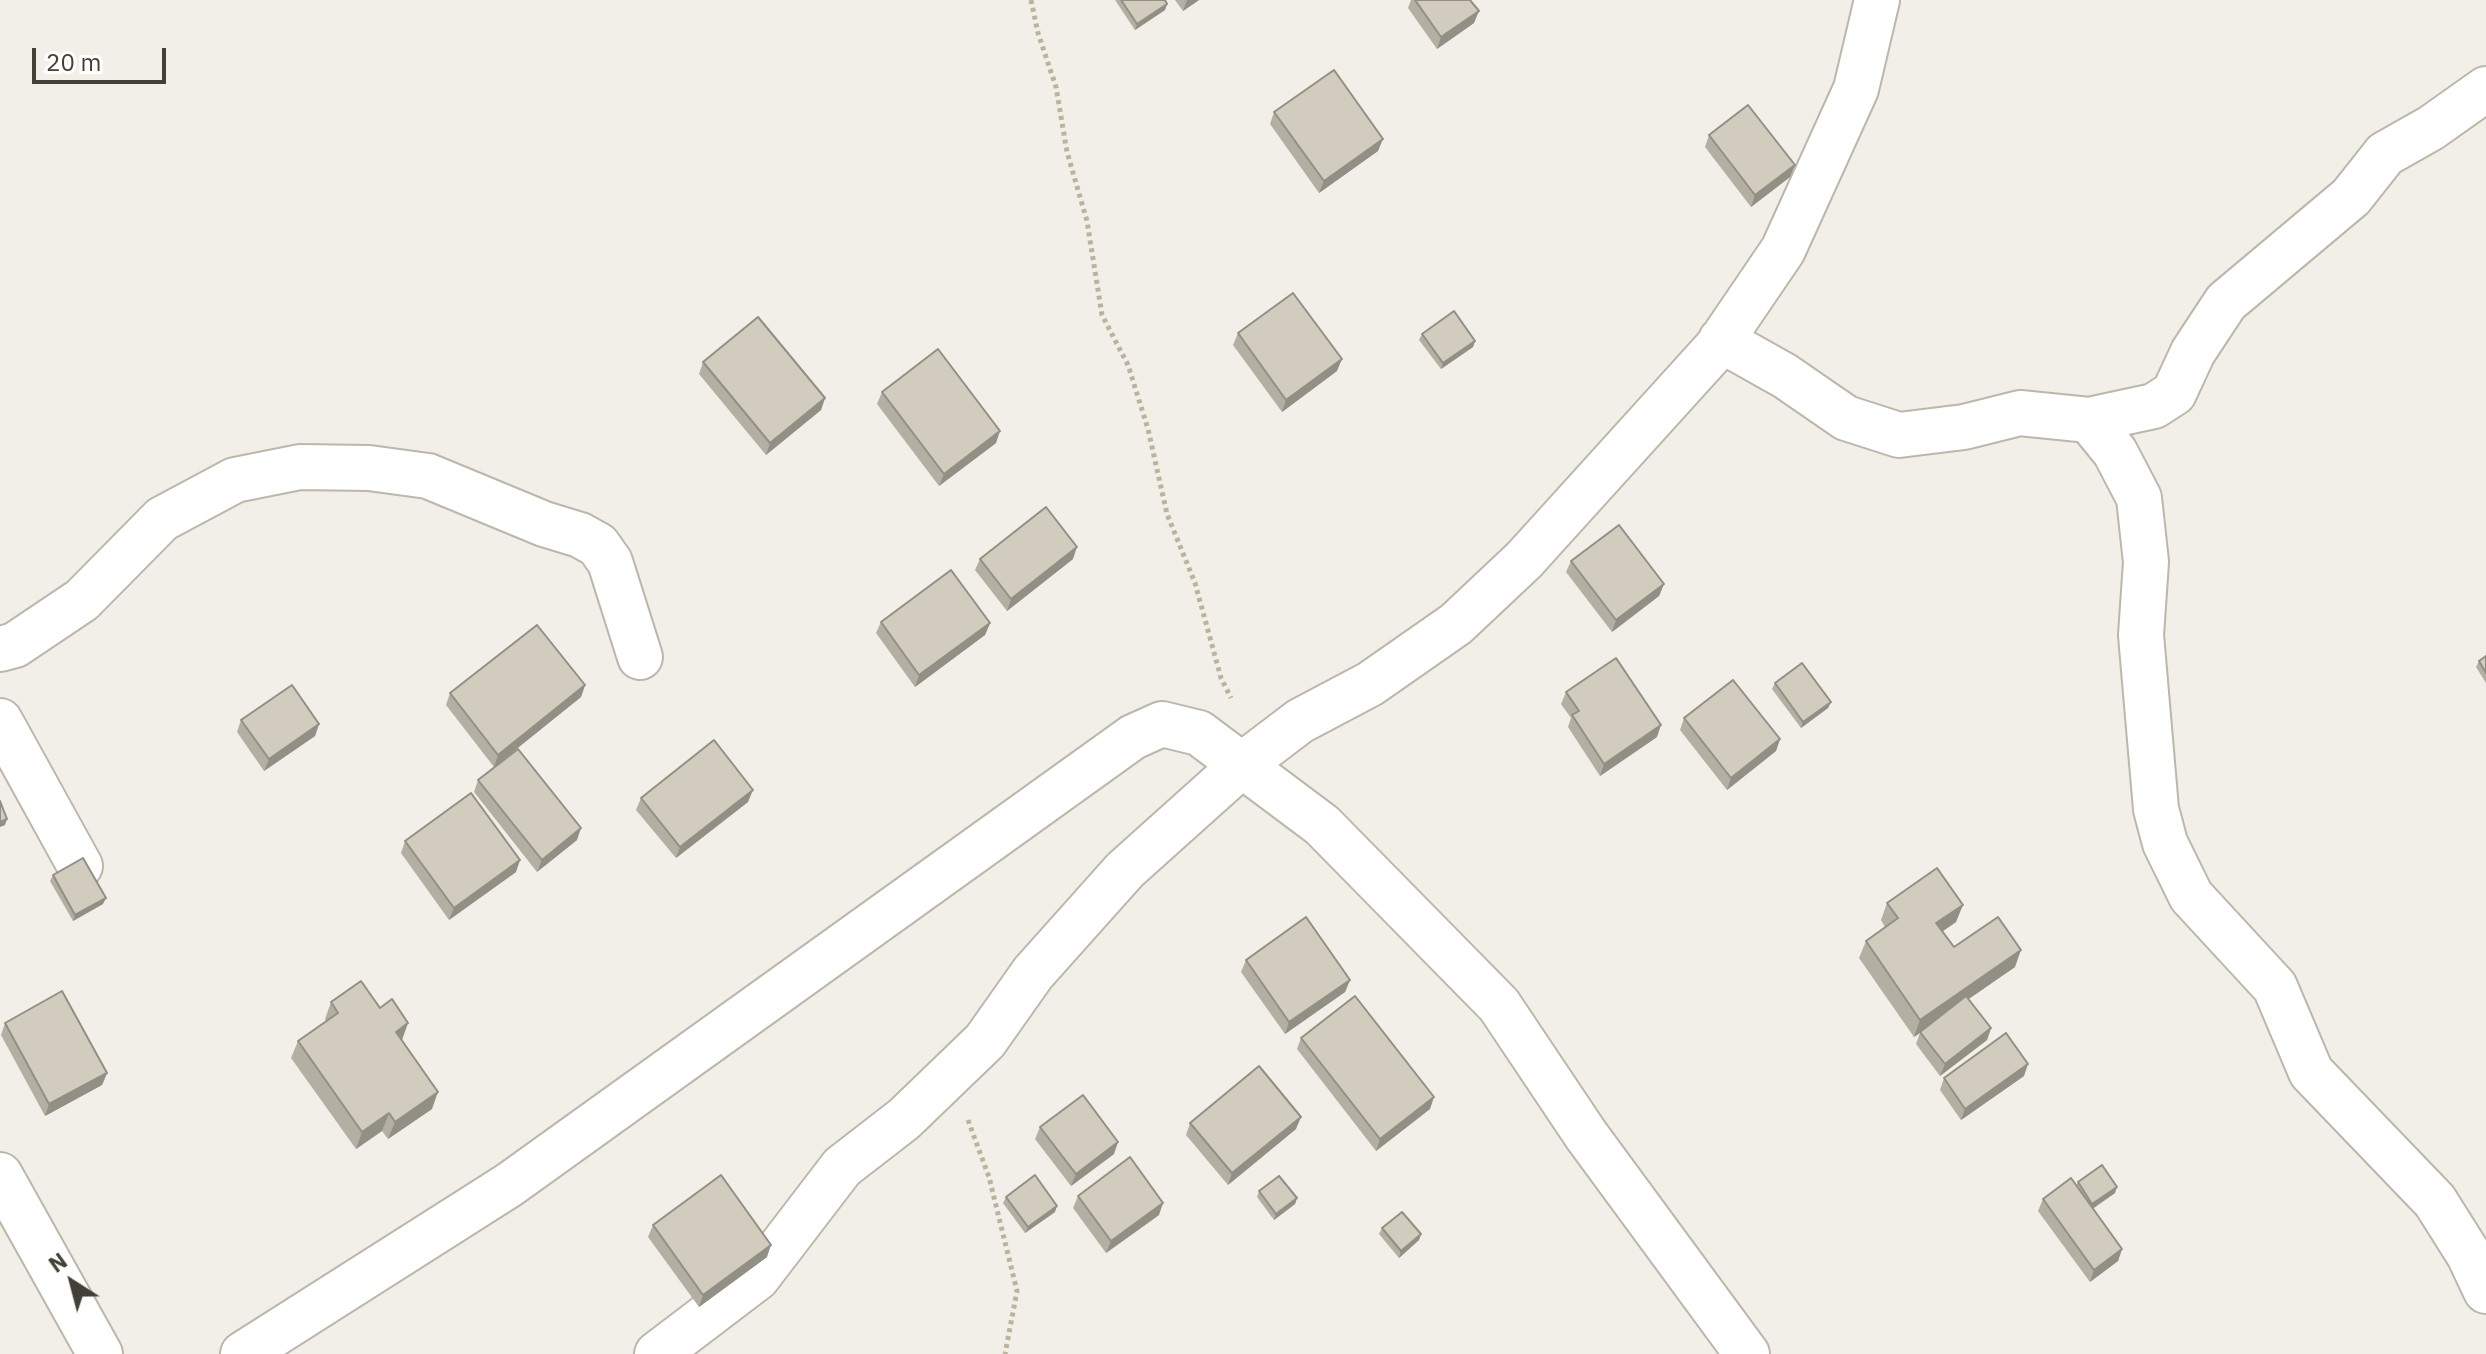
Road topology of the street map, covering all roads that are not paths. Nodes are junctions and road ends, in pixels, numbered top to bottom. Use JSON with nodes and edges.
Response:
{"nodes":[{"id":1,"x":1877,"y":0,"type":"edge"},
{"id":2,"x":2486,"y":89,"type":"edge"},
{"id":3,"x":1721,"y":340,"type":"junction"},
{"id":4,"x":2089,"y":420,"type":"junction"},
{"id":5,"x":0,"y":649,"type":"edge"},
{"id":6,"x":640,"y":657,"type":"dead end"},
{"id":7,"x":0,"y":721,"type":"edge"},
{"id":8,"x":1250,"y":759,"type":"junction"},
{"id":9,"x":80,"y":866,"type":"edge"},
{"id":10,"x":0,"y":1175,"type":"edge"},
{"id":11,"x":2486,"y":1291,"type":"edge"},
{"id":12,"x":100,"y":1354,"type":"edge"},
{"id":13,"x":243,"y":1354,"type":"edge"},
{"id":14,"x":657,"y":1354,"type":"edge"},
{"id":15,"x":1747,"y":1354,"type":"edge"}],
"edges":[{"from":1,"to":3,"type":"street"},
{"from":2,"to":4,"type":"street"},
{"from":3,"to":4,"type":"street"},
{"from":3,"to":8,"type":"street"},
{"from":4,"to":11,"type":"street"},
{"from":5,"to":6,"type":"street"},
{"from":7,"to":9,"type":"street"},
{"from":8,"to":13,"type":"street"},
{"from":8,"to":14,"type":"street"},
{"from":8,"to":15,"type":"street"},
{"from":10,"to":12,"type":"street"}]}
